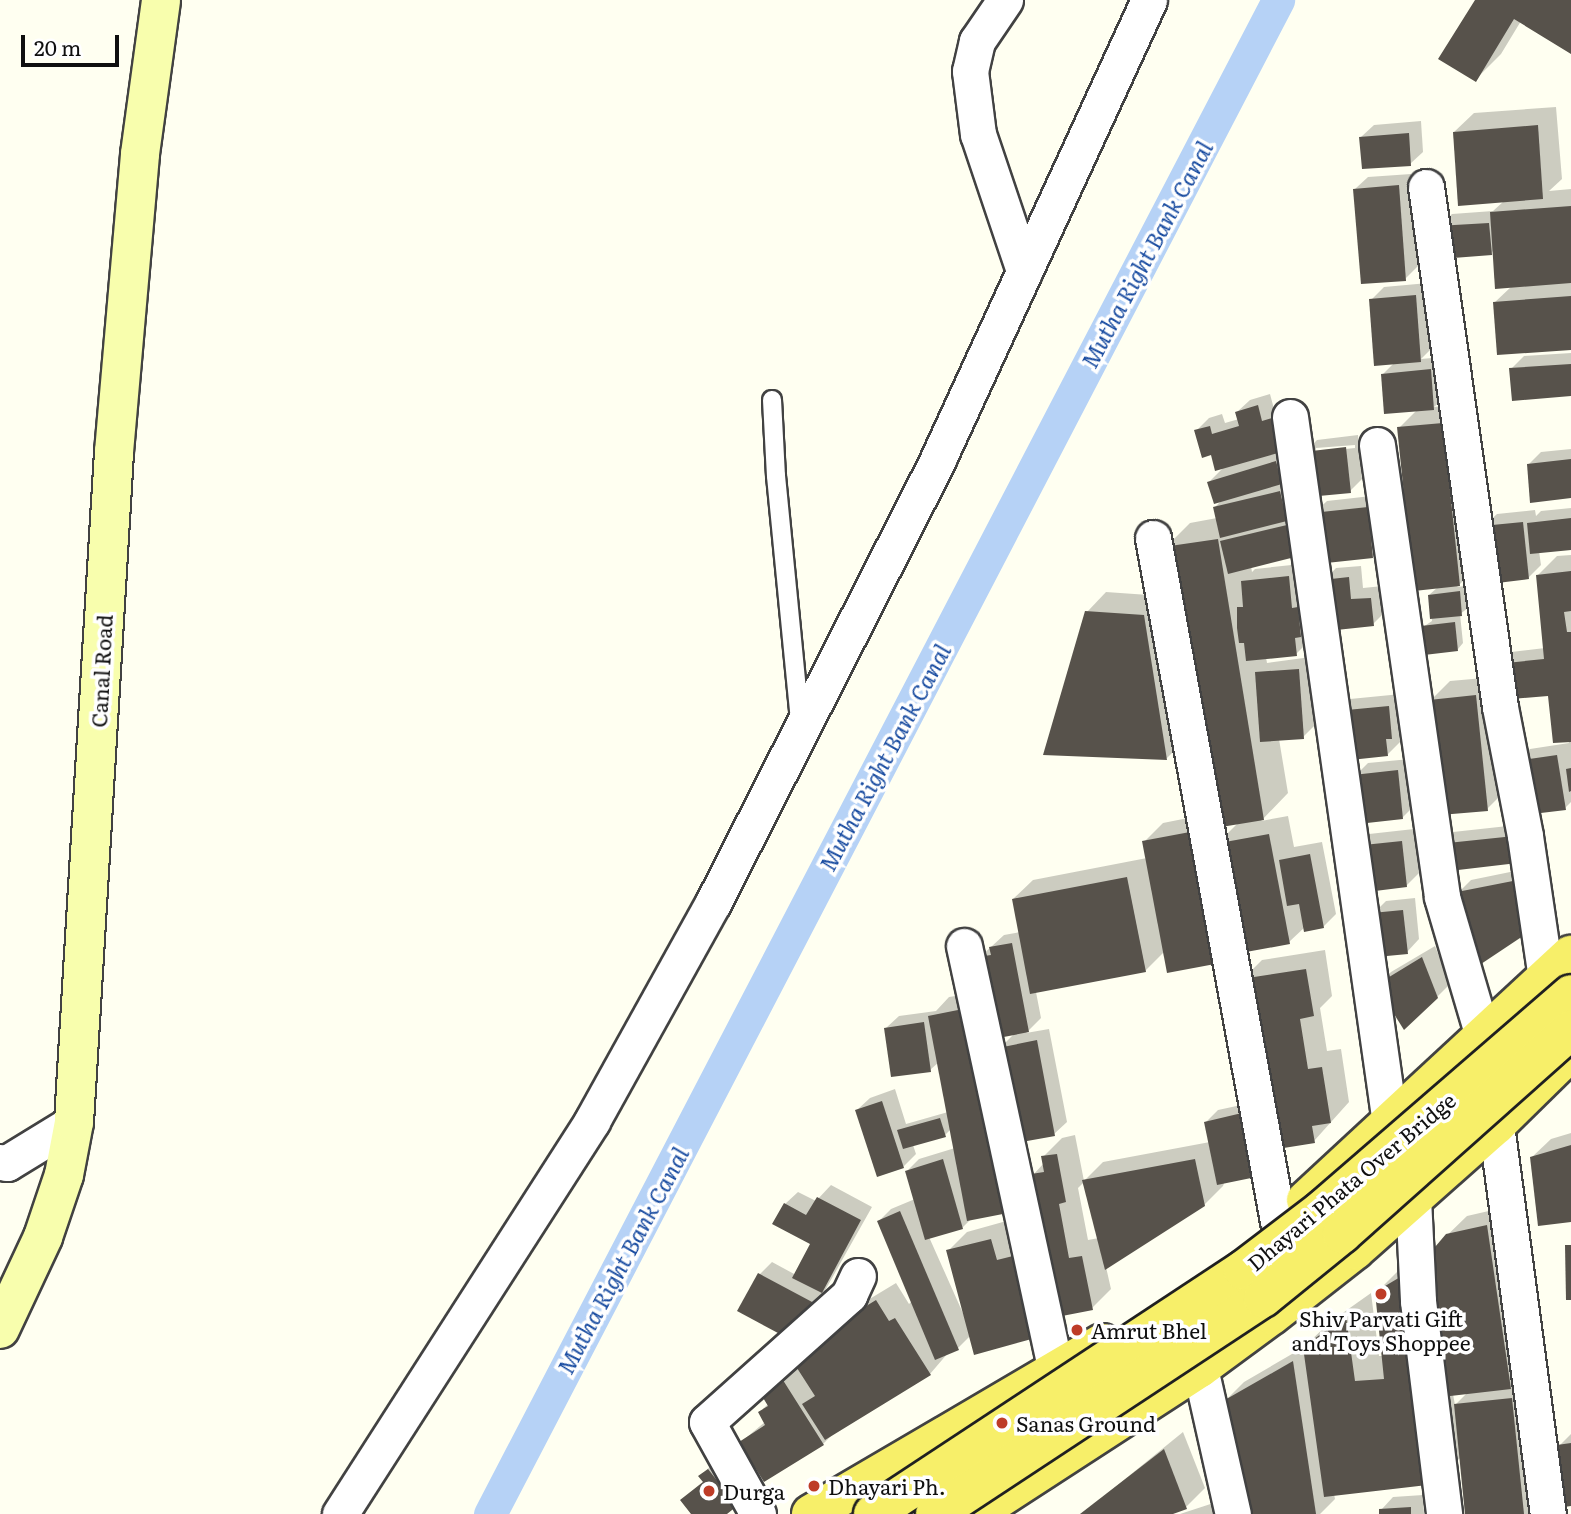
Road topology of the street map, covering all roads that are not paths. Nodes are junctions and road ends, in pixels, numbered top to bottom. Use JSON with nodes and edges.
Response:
{"nodes":[{"id":1,"x":161,"y":0,"type":"edge"},
{"id":2,"x":1004,"y":0,"type":"edge"},
{"id":3,"x":1149,"y":0,"type":"edge"},
{"id":4,"x":1426,"y":187,"type":"dead end"},
{"id":5,"x":1024,"y":271,"type":"junction"},
{"id":6,"x":772,"y":400,"type":"dead end"},
{"id":7,"x":1290,"y":417,"type":"dead end"},
{"id":8,"x":1377,"y":444,"type":"dead end"},
{"id":9,"x":1153,"y":538,"type":"dead end"},
{"id":10,"x":801,"y":729,"type":"junction"},
{"id":11,"x":964,"y":946,"type":"dead end"},
{"id":12,"x":1563,"y":975,"type":"edge"},
{"id":13,"x":1571,"y":1030,"type":"edge"},
{"id":14,"x":1483,"y":1036,"type":"junction"},
{"id":15,"x":1571,"y":1051,"type":"edge"},
{"id":16,"x":74,"y":1122,"type":"junction"},
{"id":17,"x":1390,"y":1123,"type":"junction"},
{"id":18,"x":1496,"y":1125,"type":"junction"},
{"id":19,"x":0,"y":1162,"type":"edge"},
{"id":20,"x":1413,"y":1198,"type":"junction"},
{"id":21,"x":1278,"y":1221,"type":"junction"},
{"id":22,"x":858,"y":1276,"type":"dead end"},
{"id":23,"x":1162,"y":1306,"type":"junction"},
{"id":24,"x":0,"y":1329,"type":"edge"},
{"id":25,"x":1200,"y":1367,"type":"junction"},
{"id":26,"x":1056,"y":1370,"type":"junction"},
{"id":27,"x":340,"y":1514,"type":"edge"},
{"id":28,"x":758,"y":1514,"type":"edge"},
{"id":29,"x":811,"y":1514,"type":"edge"},
{"id":30,"x":873,"y":1514,"type":"edge"},
{"id":31,"x":935,"y":1514,"type":"edge"},
{"id":32,"x":975,"y":1514,"type":"edge"},
{"id":33,"x":1233,"y":1514,"type":"edge"},
{"id":34,"x":1444,"y":1514,"type":"edge"},
{"id":35,"x":1548,"y":1514,"type":"edge"}],
"edges":[{"from":1,"to":16,"type":"street","name":"Canal Road"},
{"from":2,"to":5,"type":"street"},
{"from":3,"to":5,"type":"street"},
{"from":4,"to":12,"type":"street"},
{"from":5,"to":10,"type":"street"},
{"from":6,"to":10,"type":"lane"},
{"from":7,"to":17,"type":"street"},
{"from":8,"to":14,"type":"street"},
{"from":9,"to":21,"type":"street"},
{"from":10,"to":27,"type":"street"},
{"from":11,"to":26,"type":"street"},
{"from":12,"to":14,"type":"main road"},
{"from":12,"to":30,"type":"main road","name":"Dhayari Phata Over Bridge","bridge":true},
{"from":13,"to":31,"type":"main road","name":"Dhayari Phata Over Bridge","bridge":true},
{"from":14,"to":17,"type":"main road"},
{"from":15,"to":18,"type":"main road"},
{"from":16,"to":19,"type":"street"},
{"from":16,"to":24,"type":"street","name":"Canal Road"},
{"from":17,"to":21,"type":"main road"},
{"from":18,"to":20,"type":"main road"},
{"from":18,"to":35,"type":"street"},
{"from":20,"to":25,"type":"main road"},
{"from":20,"to":34,"type":"street"},
{"from":21,"to":23,"type":"main road"},
{"from":22,"to":28,"type":"street"},
{"from":23,"to":25,"type":"street"},
{"from":23,"to":26,"type":"main road"},
{"from":25,"to":32,"type":"main road"},
{"from":25,"to":33,"type":"street"},
{"from":26,"to":29,"type":"main road"}]}
